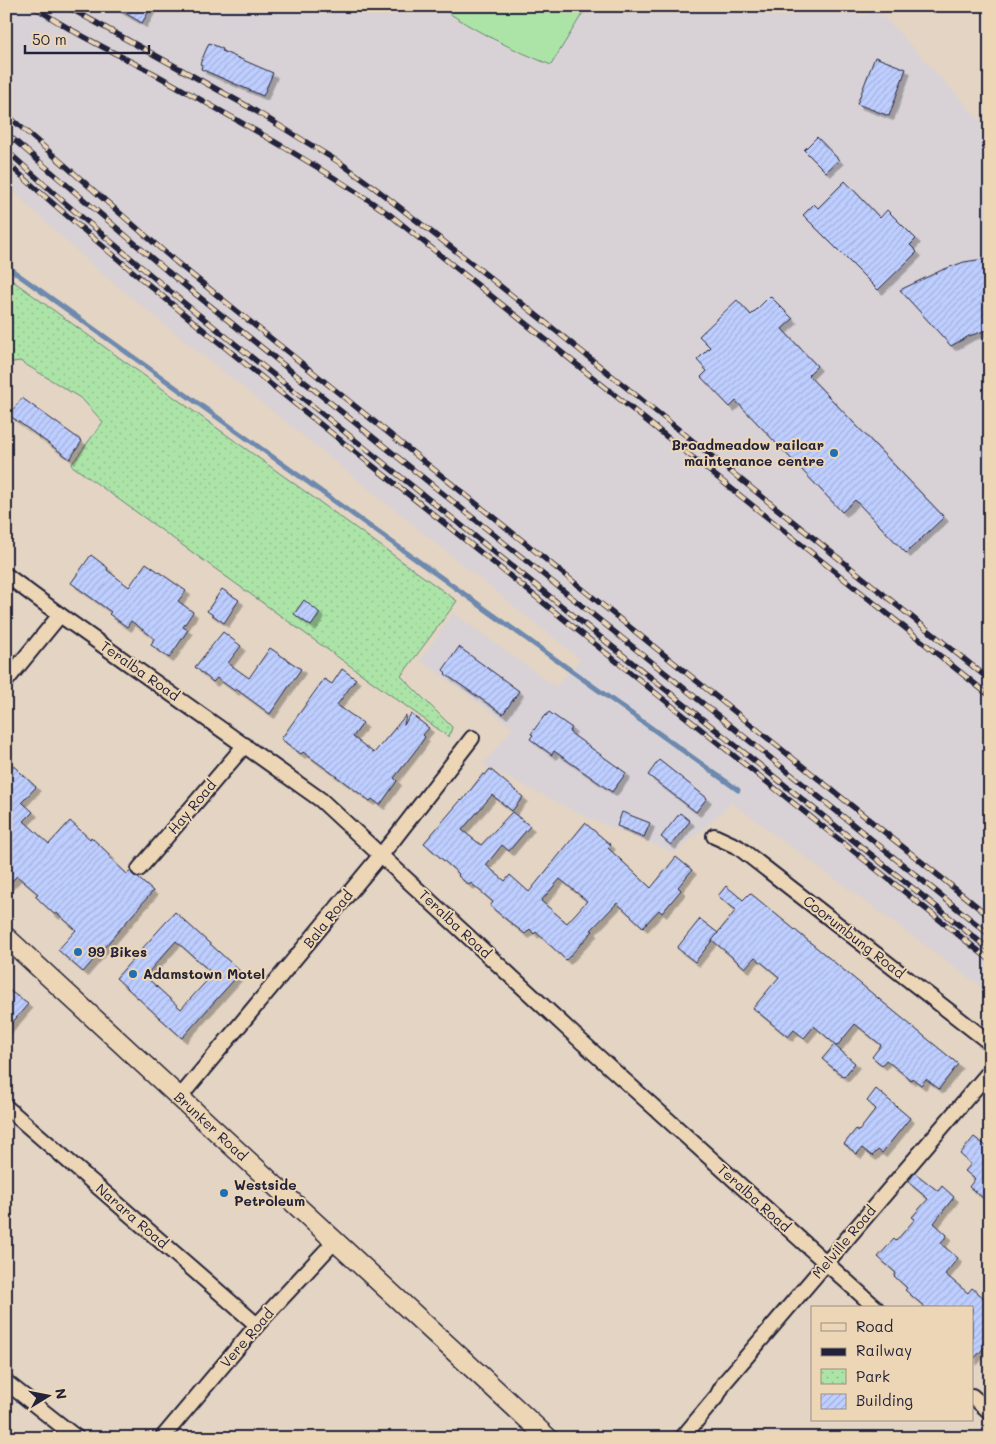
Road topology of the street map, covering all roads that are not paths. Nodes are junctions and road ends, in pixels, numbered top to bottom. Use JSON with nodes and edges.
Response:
{"nodes":[{"id":1,"x":6,"y":575,"type":"edge"},
{"id":2,"x":60,"y":615,"type":"junction"},
{"id":3,"x":6,"y":681,"type":"edge"},
{"id":4,"x":472,"y":738,"type":"dead end"},
{"id":5,"x":245,"y":745,"type":"junction"},
{"id":6,"x":714,"y":836,"type":"dead end"},
{"id":7,"x":380,"y":855,"type":"junction"},
{"id":8,"x":140,"y":870,"type":"dead end"},
{"id":9,"x":6,"y":937,"type":"edge"},
{"id":10,"x":990,"y":1043,"type":"edge"},
{"id":11,"x":990,"y":1071,"type":"edge"},
{"id":12,"x":180,"y":1097,"type":"junction"},
{"id":13,"x":6,"y":1106,"type":"edge"},
{"id":14,"x":335,"y":1241,"type":"junction"},
{"id":15,"x":826,"y":1262,"type":"junction"},
{"id":16,"x":874,"y":1306,"type":"edge"},
{"id":17,"x":257,"y":1324,"type":"junction"},
{"id":18,"x":6,"y":1382,"type":"edge"},
{"id":19,"x":974,"y":1398,"type":"edge"},
{"id":20,"x":990,"y":1412,"type":"edge"},
{"id":21,"x":77,"y":1438,"type":"edge"},
{"id":22,"x":162,"y":1438,"type":"edge"},
{"id":23,"x":548,"y":1438,"type":"edge"},
{"id":24,"x":682,"y":1438,"type":"edge"}],
"edges":[{"from":1,"to":2,"type":"street","name":"Teralba Road"},
{"from":2,"to":3,"type":"street"},
{"from":2,"to":5,"type":"street","name":"Teralba Road"},
{"from":4,"to":7,"type":"street","name":"Bala Road"},
{"from":5,"to":7,"type":"street","name":"Teralba Road"},
{"from":5,"to":8,"type":"street","name":"Hay Road"},
{"from":6,"to":10,"type":"street","name":"Coorumbung Road"},
{"from":7,"to":12,"type":"street","name":"Bala Road"},
{"from":7,"to":15,"type":"street","name":"Teralba Road"},
{"from":9,"to":12,"type":"main road","name":"Brunker Road"},
{"from":11,"to":15,"type":"street","name":"Melville Road"},
{"from":12,"to":14,"type":"main road","name":"Brunker Road"},
{"from":13,"to":17,"type":"street","name":"Narara Road"},
{"from":14,"to":17,"type":"street","name":"Vere Road"},
{"from":14,"to":23,"type":"main road","name":"Brunker Road"},
{"from":15,"to":16,"type":"street","name":"Teralba Road"},
{"from":15,"to":24,"type":"street","name":"Melville Road"},
{"from":17,"to":22,"type":"street","name":"Vere Road"},
{"from":18,"to":21,"type":"street"},
{"from":19,"to":20,"type":"street"}]}
